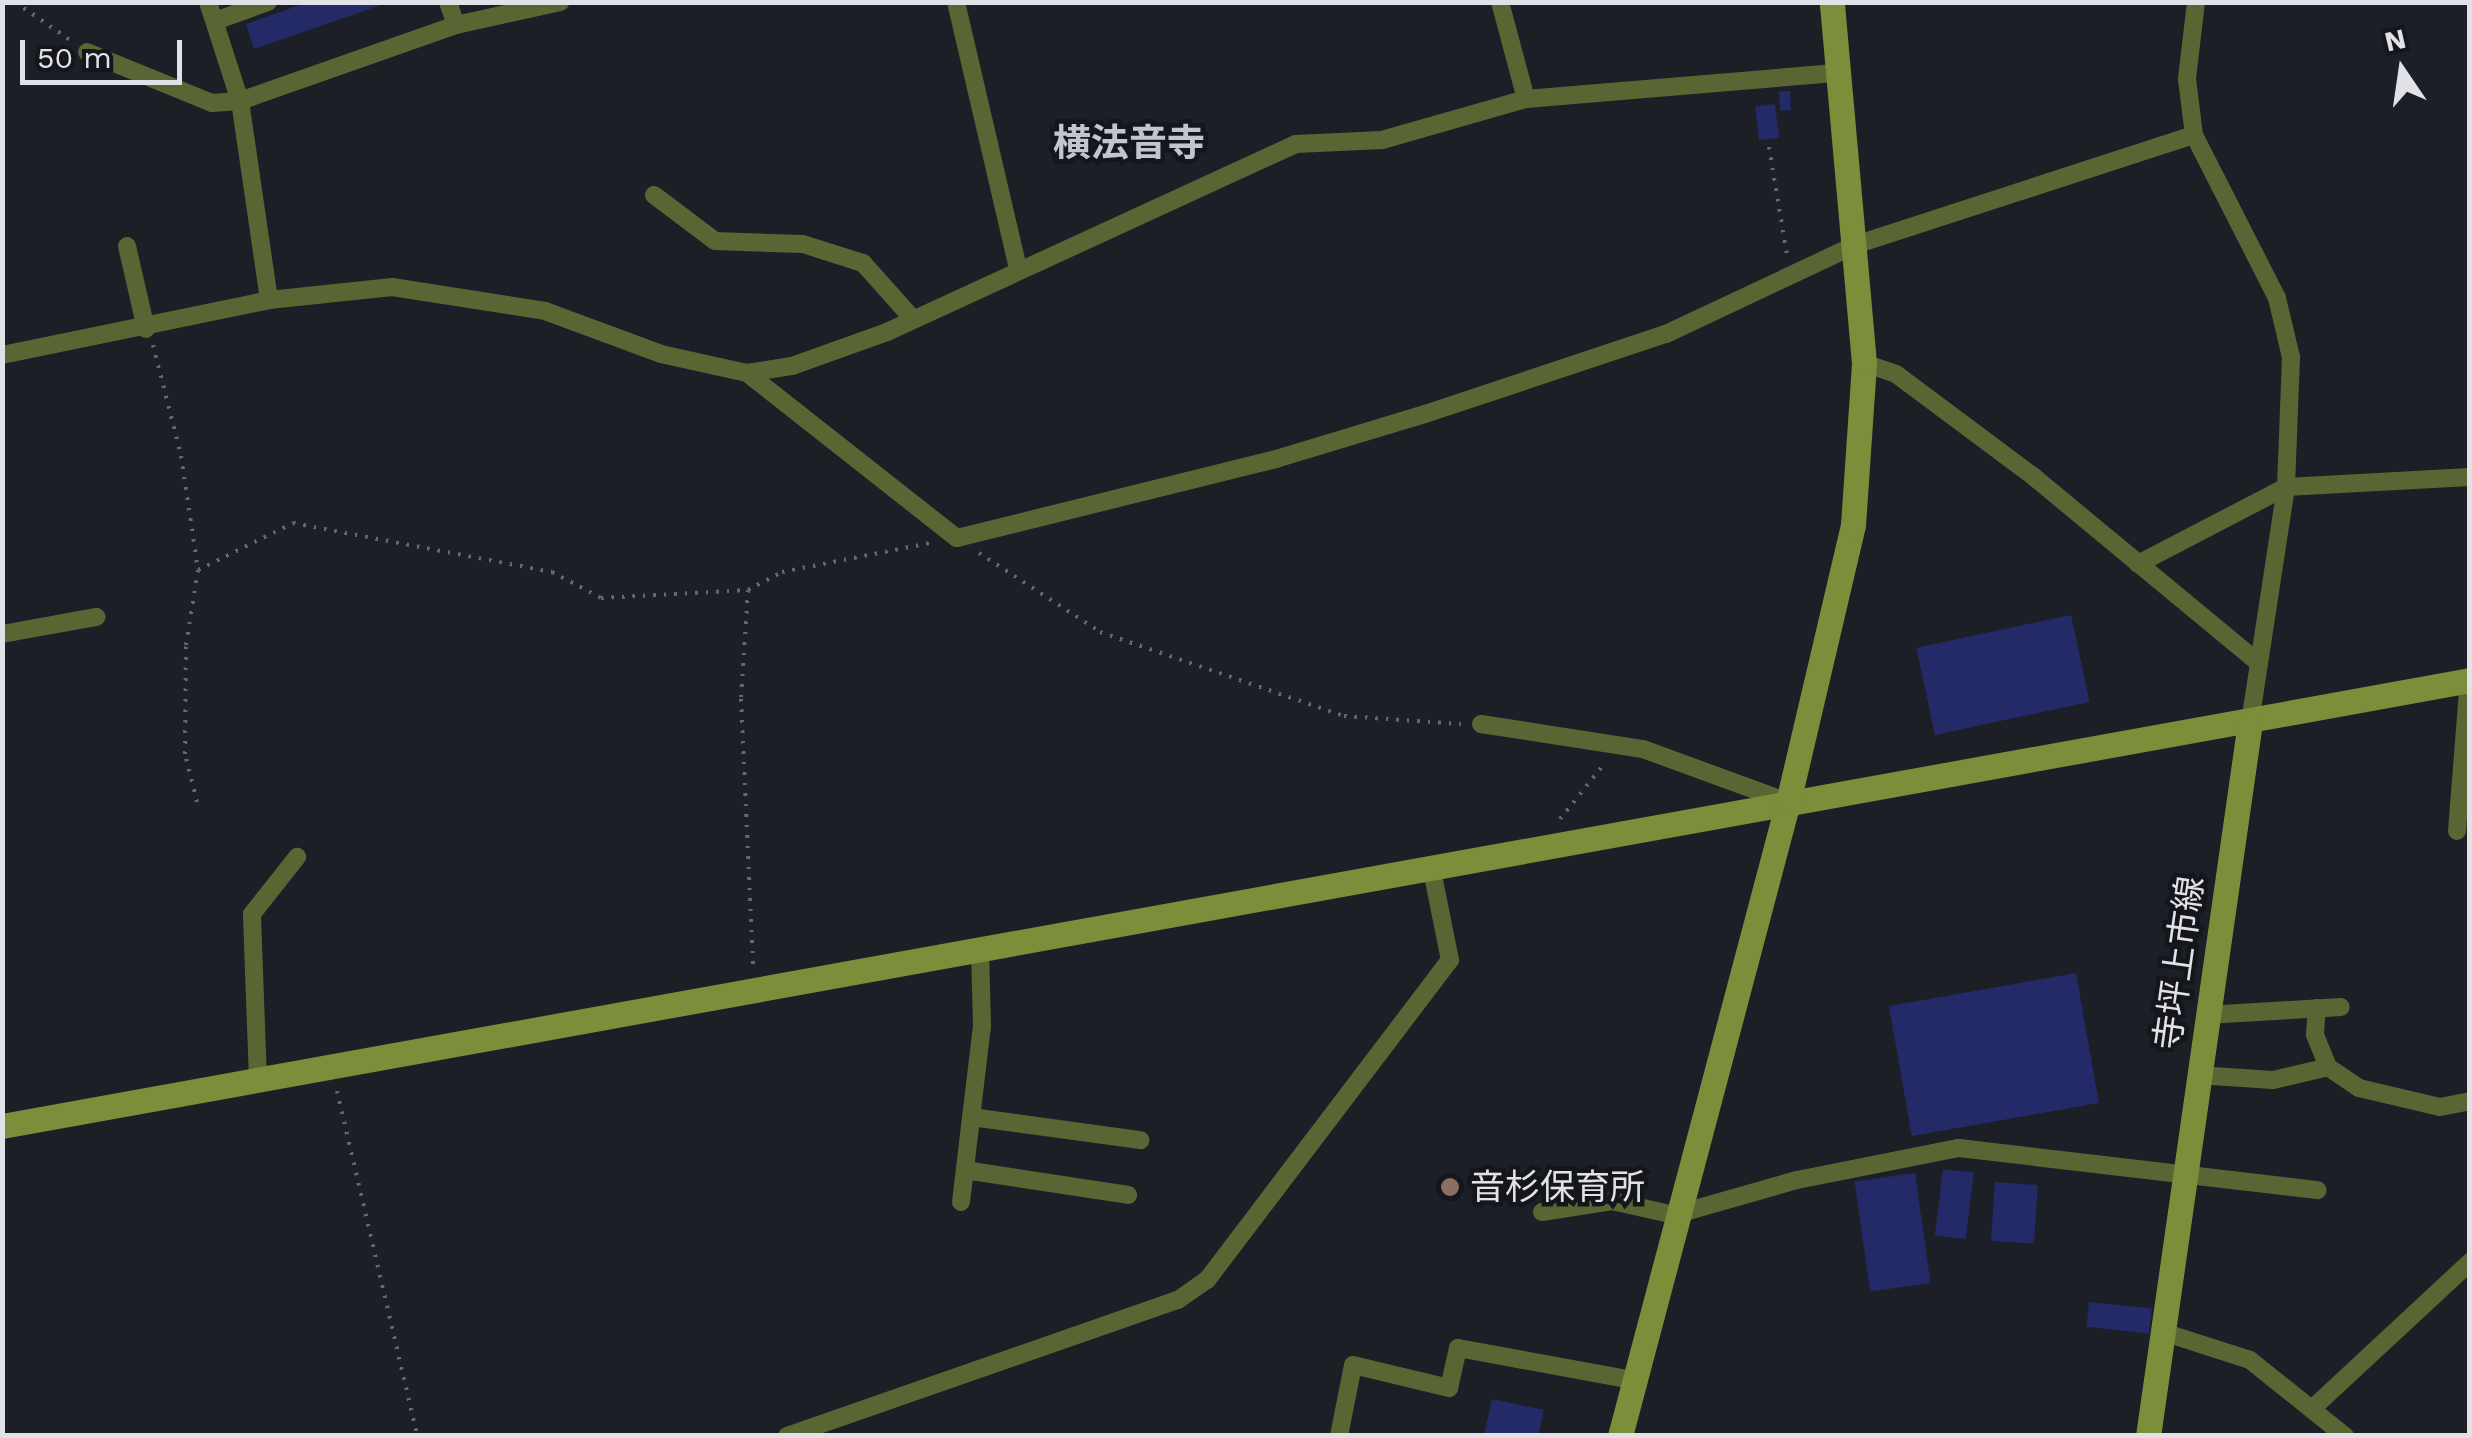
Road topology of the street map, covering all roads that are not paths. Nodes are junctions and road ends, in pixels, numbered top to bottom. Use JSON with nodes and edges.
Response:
{"nodes":[{"id":1,"x":208,"y":2,"type":"edge"},
{"id":2,"x":268,"y":2,"type":"edge"},
{"id":3,"x":448,"y":2,"type":"edge"},
{"id":4,"x":560,"y":2,"type":"edge"},
{"id":5,"x":956,"y":2,"type":"edge"},
{"id":6,"x":1500,"y":2,"type":"edge"},
{"id":7,"x":1832,"y":2,"type":"edge"},
{"id":8,"x":2196,"y":2,"type":"edge"},
{"id":9,"x":215,"y":21,"type":"junction"},
{"id":10,"x":456,"y":25,"type":"junction"},
{"id":11,"x":87,"y":52,"type":"road end"},
{"id":12,"x":1838,"y":73,"type":"junction"},
{"id":13,"x":1526,"y":98,"type":"junction"},
{"id":14,"x":240,"y":101,"type":"junction"},
{"id":15,"x":2194,"y":135,"type":"junction"},
{"id":16,"x":654,"y":195,"type":"dead end"},
{"id":17,"x":127,"y":246,"type":"dead end"},
{"id":18,"x":1855,"y":246,"type":"junction"},
{"id":19,"x":1018,"y":269,"type":"junction"},
{"id":20,"x":268,"y":300,"type":"junction"},
{"id":21,"x":913,"y":319,"type":"junction"},
{"id":22,"x":146,"y":329,"type":"junction"},
{"id":23,"x":2,"y":355,"type":"edge"},
{"id":24,"x":1864,"y":363,"type":"junction"},
{"id":25,"x":747,"y":373,"type":"junction"},
{"id":26,"x":2470,"y":477,"type":"edge"},
{"id":27,"x":2286,"y":487,"type":"junction"},
{"id":28,"x":2138,"y":564,"type":"junction"},
{"id":29,"x":96,"y":617,"type":"dead end"},
{"id":30,"x":2,"y":634,"type":"edge"},
{"id":31,"x":2258,"y":662,"type":"junction"},
{"id":32,"x":2470,"y":680,"type":"edge"},
{"id":33,"x":2250,"y":722,"type":"junction"},
{"id":34,"x":1481,"y":724,"type":"road end"},
{"id":35,"x":1788,"y":802,"type":"junction"},
{"id":36,"x":2458,"y":832,"type":"dead end"},
{"id":37,"x":297,"y":857,"type":"dead end"},
{"id":38,"x":1431,"y":866,"type":"junction"},
{"id":39,"x":980,"y":949,"type":"junction"},
{"id":40,"x":2342,"y":1007,"type":"dead end"},
{"id":41,"x":2317,"y":1008,"type":"junction"},
{"id":42,"x":2206,"y":1015,"type":"junction"},
{"id":43,"x":2328,"y":1068,"type":"junction"},
{"id":44,"x":2198,"y":1075,"type":"junction"},
{"id":45,"x":258,"y":1080,"type":"junction"},
{"id":46,"x":2470,"y":1101,"type":"edge"},
{"id":47,"x":971,"y":1117,"type":"junction"},
{"id":48,"x":2,"y":1126,"type":"edge"},
{"id":49,"x":1140,"y":1140,"type":"dead end"},
{"id":50,"x":965,"y":1170,"type":"junction"},
{"id":51,"x":2183,"y":1172,"type":"junction"},
{"id":52,"x":2318,"y":1190,"type":"dead end"},
{"id":53,"x":1128,"y":1196,"type":"dead end"},
{"id":54,"x":962,"y":1202,"type":"dead end"},
{"id":55,"x":1542,"y":1212,"type":"dead end"},
{"id":56,"x":1674,"y":1214,"type":"junction"},
{"id":57,"x":2470,"y":1262,"type":"edge"},
{"id":58,"x":2163,"y":1332,"type":"junction"},
{"id":59,"x":1633,"y":1380,"type":"junction"},
{"id":60,"x":2314,"y":1407,"type":"junction"},
{"id":61,"x":787,"y":1436,"type":"edge"},
{"id":62,"x":1339,"y":1436,"type":"edge"},
{"id":63,"x":1620,"y":1436,"type":"edge"},
{"id":64,"x":2148,"y":1436,"type":"edge"},
{"id":65,"x":2346,"y":1436,"type":"edge"}],
"edges":[{"from":1,"to":9,"type":"street"},
{"from":2,"to":9,"type":"street"},
{"from":3,"to":10,"type":"street"},
{"from":4,"to":10,"type":"street"},
{"from":5,"to":19,"type":"street"},
{"from":6,"to":13,"type":"street"},
{"from":7,"to":12,"type":"street"},
{"from":8,"to":15,"type":"street"},
{"from":9,"to":14,"type":"street"},
{"from":10,"to":14,"type":"street"},
{"from":11,"to":14,"type":"street"},
{"from":12,"to":13,"type":"street"},
{"from":12,"to":18,"type":"street"},
{"from":13,"to":19,"type":"street"},
{"from":14,"to":20,"type":"street"},
{"from":15,"to":18,"type":"street"},
{"from":15,"to":27,"type":"street"},
{"from":16,"to":21,"type":"street"},
{"from":17,"to":22,"type":"street"},
{"from":18,"to":24,"type":"street"},
{"from":18,"to":25,"type":"street"},
{"from":19,"to":21,"type":"street"},
{"from":20,"to":22,"type":"street"},
{"from":20,"to":25,"type":"street"},
{"from":21,"to":25,"type":"street"},
{"from":22,"to":23,"type":"street"},
{"from":24,"to":28,"type":"street"},
{"from":24,"to":35,"type":"street"},
{"from":26,"to":27,"type":"street"},
{"from":27,"to":28,"type":"street"},
{"from":27,"to":31,"type":"street"},
{"from":28,"to":31,"type":"street"},
{"from":29,"to":30,"type":"street"},
{"from":31,"to":33,"type":"street"},
{"from":32,"to":33,"type":"street"},
{"from":32,"to":36,"type":"street"},
{"from":33,"to":35,"type":"street"},
{"from":33,"to":42,"type":"street","name":"寺坪上市線"},
{"from":34,"to":35,"type":"street"},
{"from":35,"to":38,"type":"street"},
{"from":35,"to":56,"type":"street"},
{"from":37,"to":45,"type":"street"},
{"from":38,"to":39,"type":"street"},
{"from":38,"to":61,"type":"street"},
{"from":39,"to":45,"type":"street"},
{"from":39,"to":47,"type":"street"},
{"from":40,"to":41,"type":"street"},
{"from":41,"to":42,"type":"street"},
{"from":41,"to":43,"type":"street"},
{"from":42,"to":44,"type":"street","name":"寺坪上市線"},
{"from":43,"to":44,"type":"street"},
{"from":43,"to":46,"type":"street"},
{"from":44,"to":51,"type":"street","name":"寺坪上市線"},
{"from":45,"to":48,"type":"street"},
{"from":47,"to":49,"type":"street"},
{"from":47,"to":50,"type":"street"},
{"from":50,"to":53,"type":"street"},
{"from":50,"to":54,"type":"street"},
{"from":51,"to":52,"type":"street"},
{"from":51,"to":56,"type":"street"},
{"from":51,"to":58,"type":"street","name":"寺坪上市線"},
{"from":55,"to":56,"type":"street"},
{"from":56,"to":59,"type":"street"},
{"from":57,"to":60,"type":"street"},
{"from":58,"to":60,"type":"street"},
{"from":58,"to":64,"type":"street","name":"寺坪上市線"},
{"from":59,"to":62,"type":"street"},
{"from":59,"to":63,"type":"street"},
{"from":60,"to":65,"type":"street"}]}
